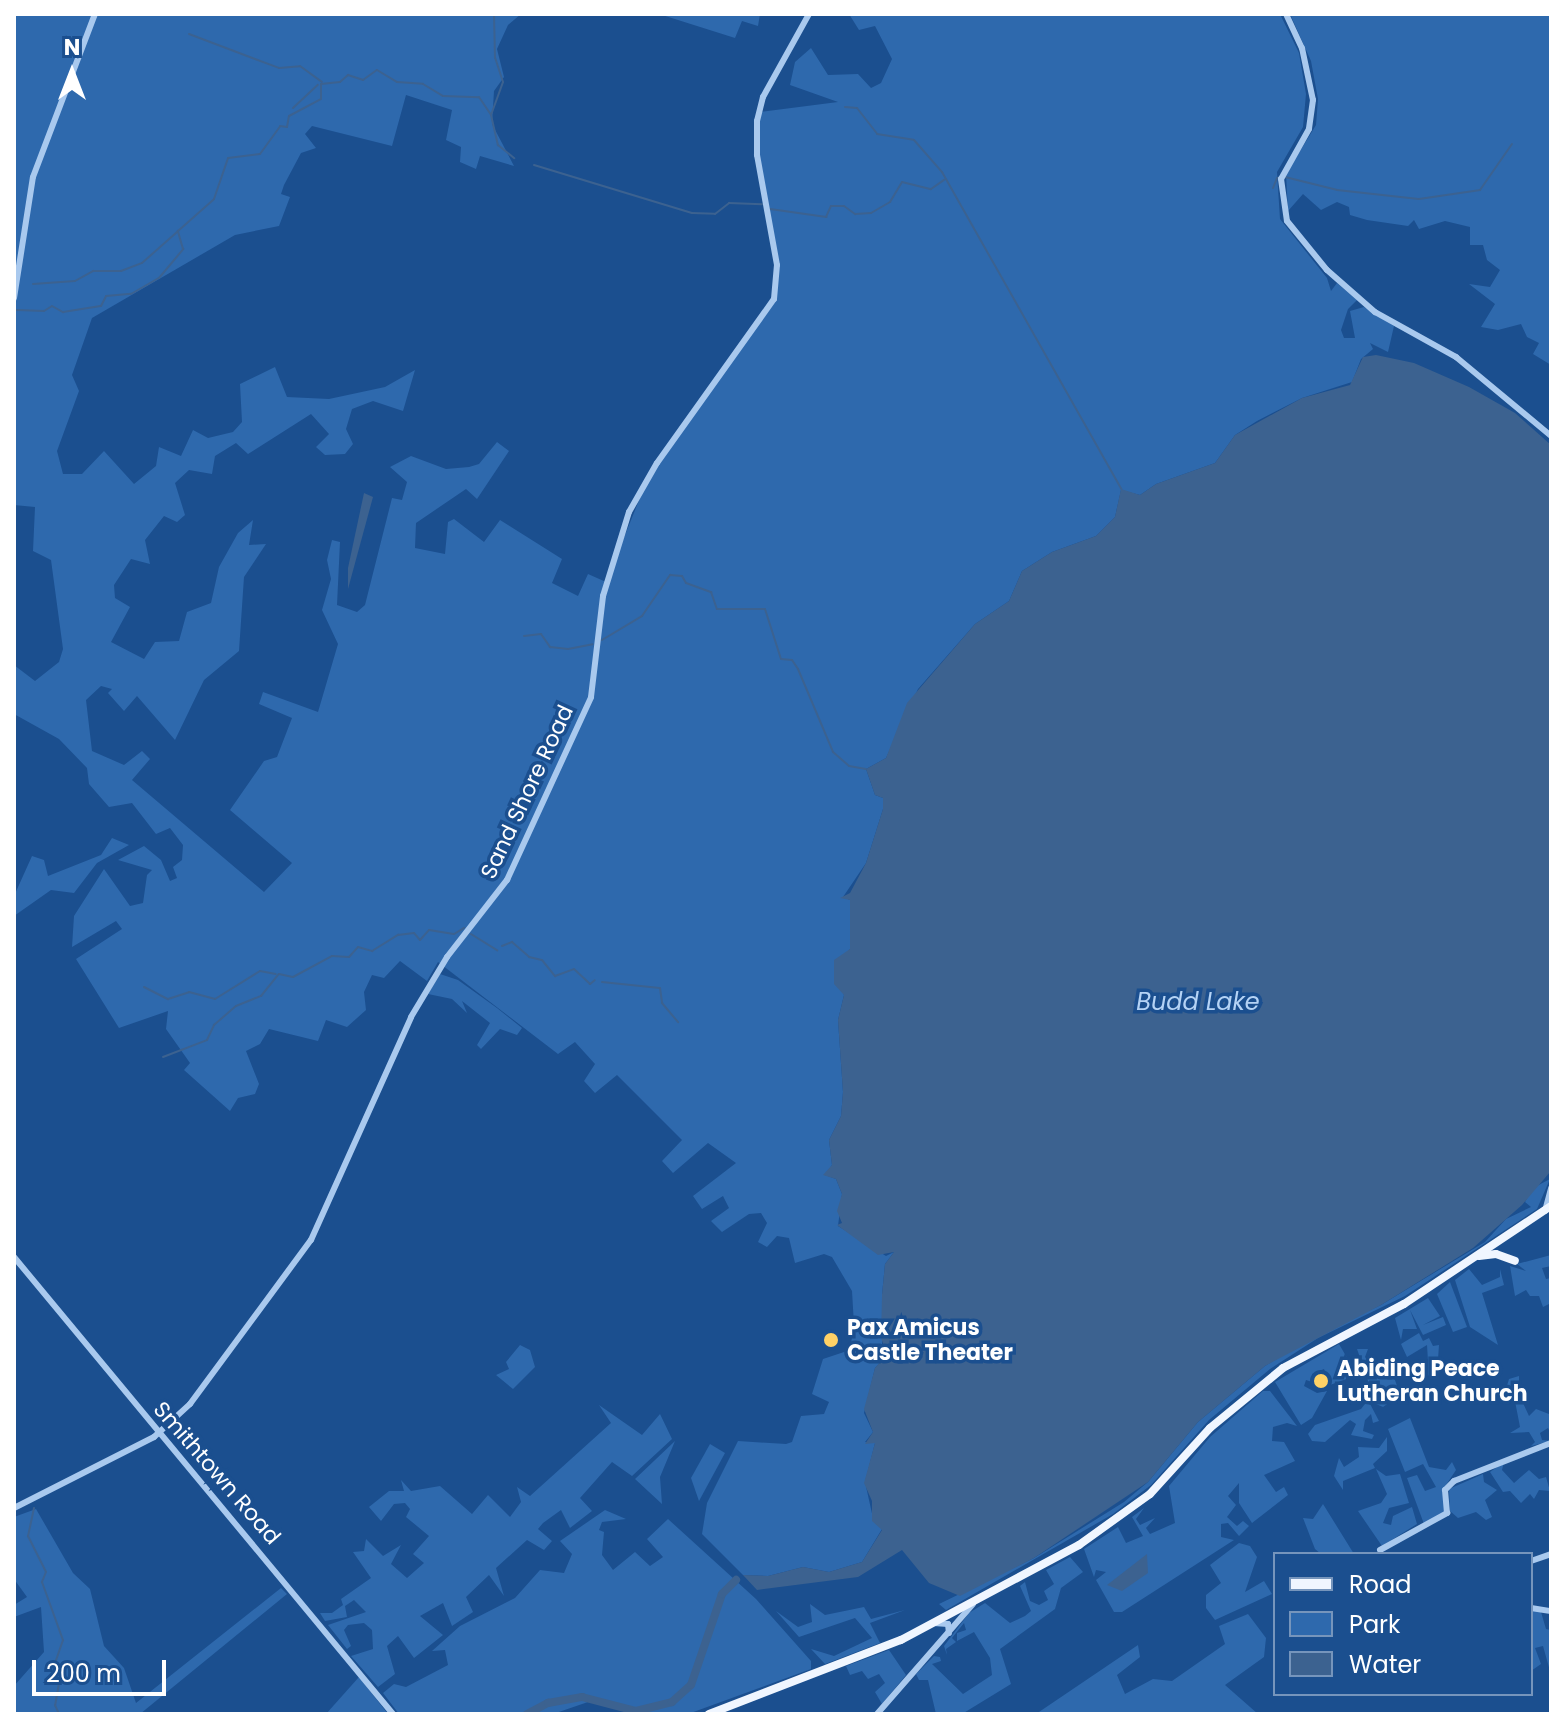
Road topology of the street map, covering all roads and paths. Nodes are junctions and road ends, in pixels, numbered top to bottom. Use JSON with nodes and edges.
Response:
{"nodes":[{"id":1,"x":95,"y":14,"type":"edge"},
{"id":2,"x":809,"y":14,"type":"edge"},
{"id":3,"x":1286,"y":14,"type":"edge"},
{"id":4,"x":14,"y":298,"type":"edge"},
{"id":5,"x":1551,"y":436,"type":"edge"},
{"id":6,"x":1551,"y":1188,"type":"edge"},
{"id":7,"x":1548,"y":1208,"type":"edge"},
{"id":8,"x":14,"y":1257,"type":"edge"},
{"id":9,"x":1475,"y":1257,"type":"junction"},
{"id":10,"x":1515,"y":1261,"type":"dead end"},
{"id":11,"x":158,"y":1434,"type":"junction"},
{"id":12,"x":1551,"y":1443,"type":"edge"},
{"id":13,"x":14,"y":1508,"type":"edge"},
{"id":14,"x":1380,"y":1550,"type":"dead end"},
{"id":15,"x":975,"y":1601,"type":"junction"},
{"id":16,"x":934,"y":1623,"type":"junction"},
{"id":17,"x":948,"y":1636,"type":"junction"},
{"id":18,"x":393,"y":1714,"type":"edge"},
{"id":19,"x":709,"y":1714,"type":"edge"},
{"id":20,"x":877,"y":1714,"type":"edge"}],
"edges":[{"from":1,"to":4,"type":"street"},
{"from":2,"to":11,"type":"street","name":"Sand Shore Road"},
{"from":3,"to":5,"type":"street"},
{"from":6,"to":7,"type":"street"},
{"from":7,"to":9,"type":"main road"},
{"from":8,"to":11,"type":"street","name":"Smithtown Road"},
{"from":9,"to":10,"type":"main road"},
{"from":9,"to":15,"type":"main road"},
{"from":11,"to":13,"type":"street","name":"Sand Shore Road"},
{"from":11,"to":18,"type":"street","name":"Smithtown Road"},
{"from":12,"to":14,"type":"street"},
{"from":15,"to":16,"type":"main road"},
{"from":15,"to":17,"type":"street"},
{"from":16,"to":17,"type":"street"},
{"from":16,"to":19,"type":"main road"},
{"from":17,"to":20,"type":"street"}]}
